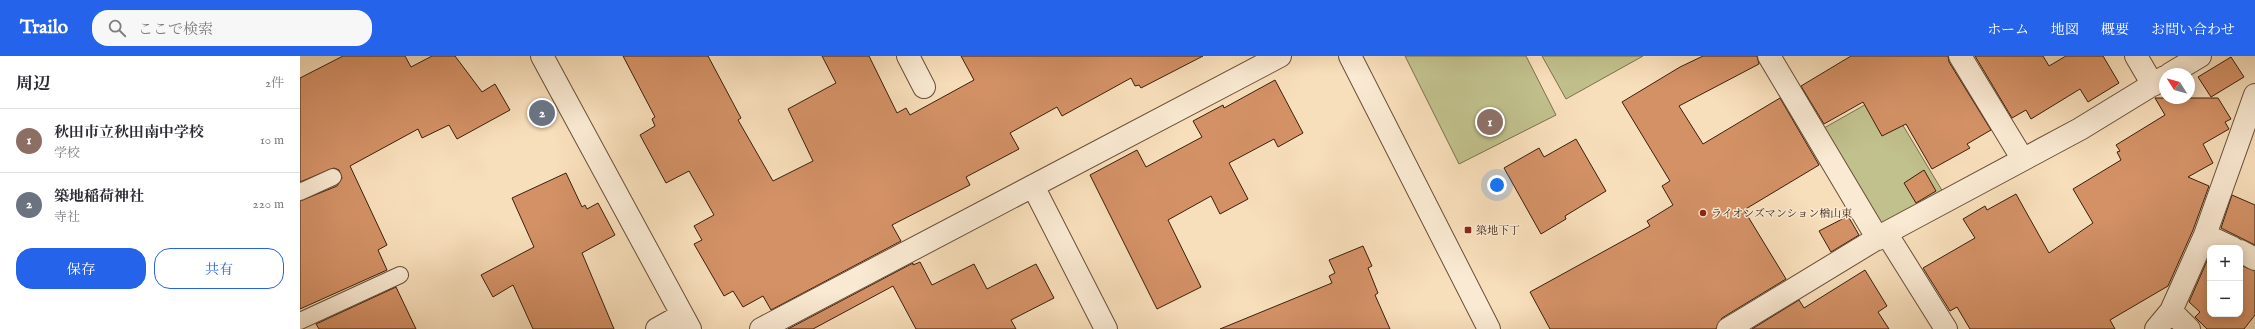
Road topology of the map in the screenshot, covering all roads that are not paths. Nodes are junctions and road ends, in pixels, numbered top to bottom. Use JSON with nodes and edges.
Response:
{"nodes":[{"id":1,"x":542,"y":56,"type":"edge"},
{"id":2,"x":908,"y":56,"type":"edge"},
{"id":3,"x":1280,"y":56,"type":"edge"},
{"id":4,"x":1350,"y":56,"type":"edge"},
{"id":5,"x":1769,"y":56,"type":"edge"},
{"id":6,"x":1960,"y":56,"type":"edge"},
{"id":7,"x":2136,"y":56,"type":"edge"},
{"id":8,"x":2200,"y":56,"type":"edge"},
{"id":9,"x":2181,"y":68,"type":"edge"},
{"id":10,"x":2159,"y":76,"type":"edge"},
{"id":11,"x":2159,"y":81,"type":"edge"},
{"id":12,"x":924,"y":87,"type":"dead end"},
{"id":13,"x":2255,"y":95,"type":"edge"},
{"id":14,"x":2022,"y":158,"type":"junction"},
{"id":15,"x":333,"y":177,"type":"dead end"},
{"id":16,"x":1033,"y":186,"type":"junction"},
{"id":17,"x":300,"y":192,"type":"edge"},
{"id":18,"x":2205,"y":235,"type":"junction"},
{"id":19,"x":1882,"y":236,"type":"junction"},
{"id":20,"x":2227,"y":245,"type":"edge"},
{"id":21,"x":2243,"y":253,"type":"edge"},
{"id":22,"x":2255,"y":259,"type":"edge"},
{"id":23,"x":400,"y":275,"type":"dead end"},
{"id":24,"x":2171,"y":311,"type":"junction"},
{"id":25,"x":300,"y":321,"type":"edge"},
{"id":26,"x":686,"y":322,"type":"edge"},
{"id":27,"x":657,"y":329,"type":"edge"},
{"id":28,"x":761,"y":329,"type":"edge"},
{"id":29,"x":1106,"y":329,"type":"edge"},
{"id":30,"x":1489,"y":329,"type":"edge"},
{"id":31,"x":1728,"y":329,"type":"edge"},
{"id":32,"x":1946,"y":329,"type":"edge"},
{"id":33,"x":2156,"y":329,"type":"edge"},
{"id":34,"x":2189,"y":329,"type":"edge"}],
"edges":[{"from":1,"to":26,"type":"street"},
{"from":2,"to":12,"type":"street"},
{"from":3,"to":16,"type":"street"},
{"from":4,"to":30,"type":"street"},
{"from":5,"to":19,"type":"street"},
{"from":6,"to":14,"type":"street"},
{"from":7,"to":10,"type":"street"},
{"from":8,"to":9,"type":"street"},
{"from":11,"to":14,"type":"street"},
{"from":13,"to":18,"type":"street"},
{"from":14,"to":19,"type":"street"},
{"from":15,"to":17,"type":"lane"},
{"from":16,"to":28,"type":"street"},
{"from":16,"to":29,"type":"street"},
{"from":18,"to":20,"type":"street"},
{"from":18,"to":24,"type":"street"},
{"from":19,"to":31,"type":"street"},
{"from":19,"to":32,"type":"street"},
{"from":21,"to":22,"type":"street"},
{"from":23,"to":25,"type":"lane"},
{"from":24,"to":33,"type":"street"},
{"from":24,"to":34,"type":"street"},
{"from":26,"to":27,"type":"street"}]}
